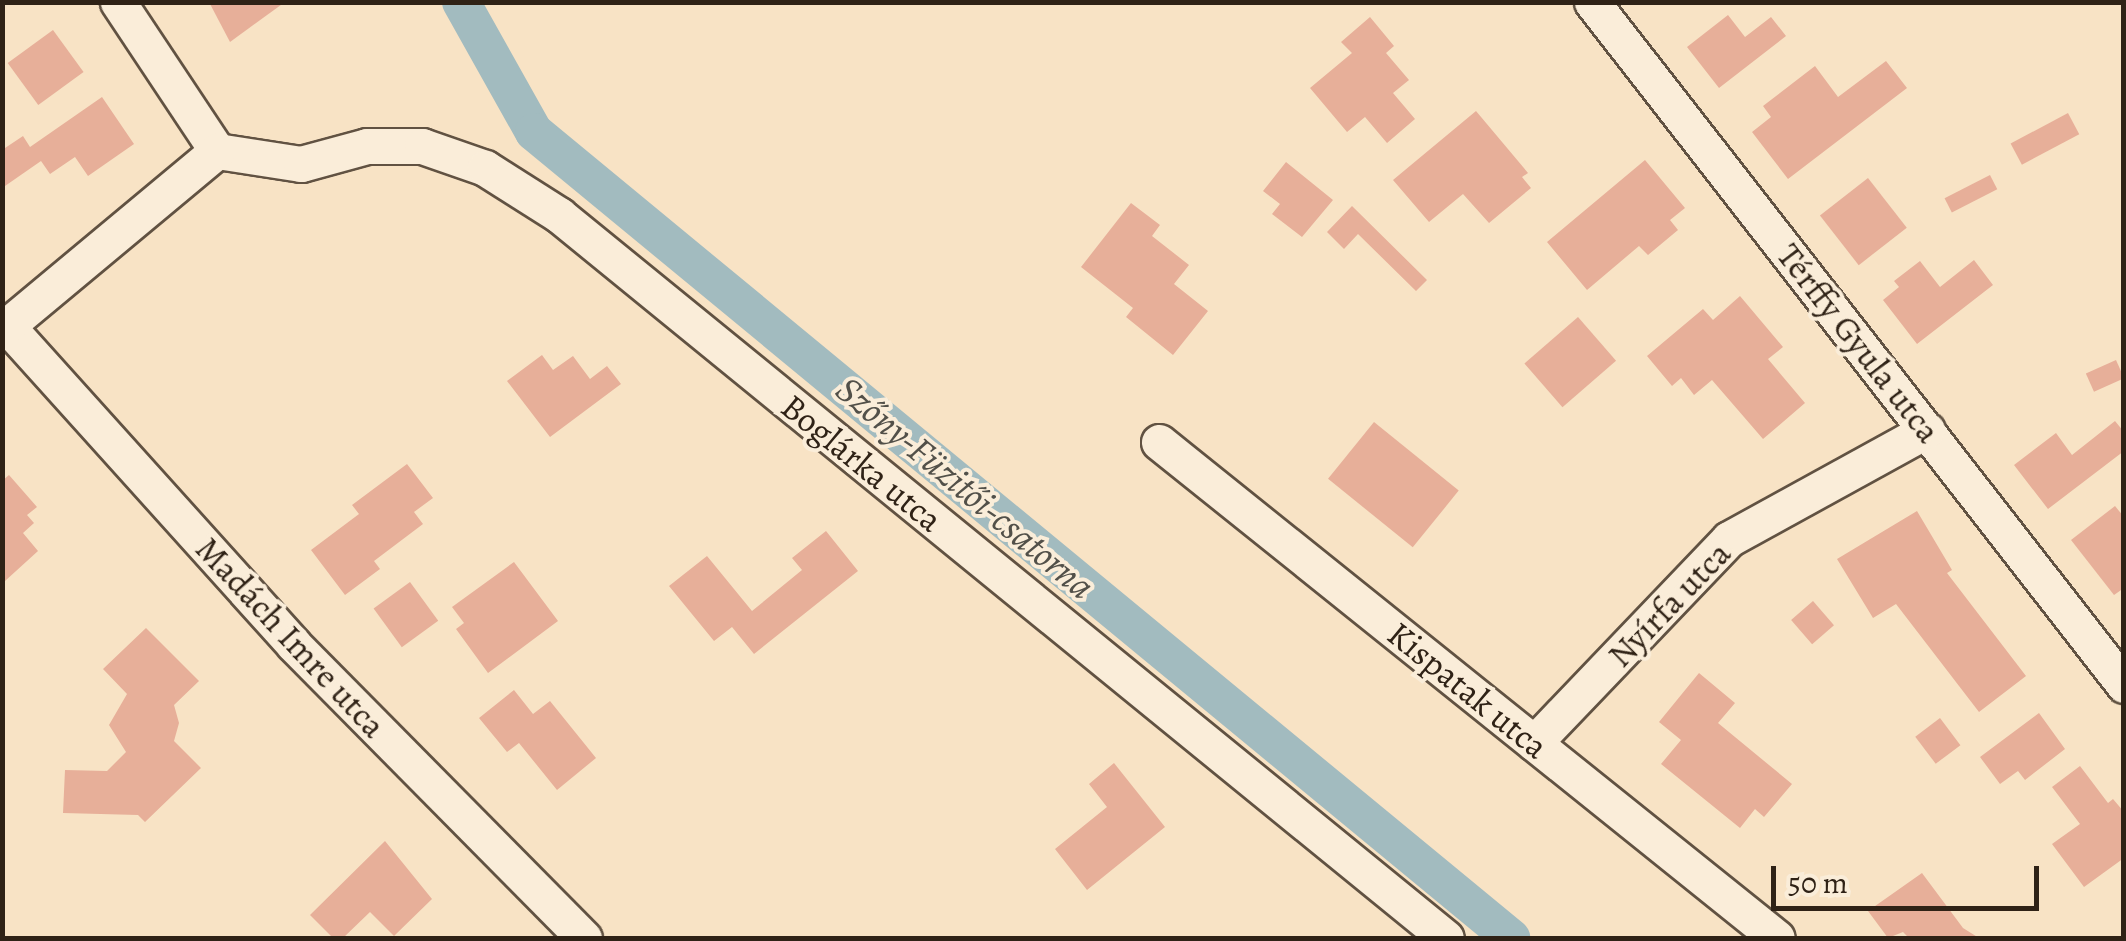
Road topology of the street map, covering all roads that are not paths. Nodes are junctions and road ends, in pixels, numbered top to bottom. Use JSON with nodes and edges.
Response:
{"nodes":[{"id":1,"x":118,"y":2,"type":"edge"},
{"id":2,"x":1592,"y":2,"type":"edge"},
{"id":3,"x":218,"y":152,"type":"junction"},
{"id":4,"x":5,"y":328,"type":"edge"},
{"id":5,"x":1927,"y":430,"type":"junction"},
{"id":6,"x":1159,"y":442,"type":"dead end"},
{"id":7,"x":2124,"y":684,"type":"edge"},
{"id":8,"x":1534,"y":743,"type":"junction"},
{"id":9,"x":584,"y":938,"type":"edge"},
{"id":10,"x":1446,"y":938,"type":"edge"},
{"id":11,"x":1777,"y":938,"type":"edge"}],
"edges":[{"from":1,"to":3,"type":"street"},
{"from":2,"to":5,"type":"street","name":"Térffy Gyula utca"},
{"from":3,"to":4,"type":"street"},
{"from":3,"to":10,"type":"street","name":"Boglárka utca"},
{"from":4,"to":9,"type":"street","name":"Madách Imre utca"},
{"from":5,"to":7,"type":"street","name":"Térffy Gyula utca"},
{"from":5,"to":8,"type":"street","name":"Nyírfa utca"},
{"from":6,"to":8,"type":"street","name":"Kispatak utca"},
{"from":8,"to":11,"type":"street","name":"Kispatak utca"}]}
